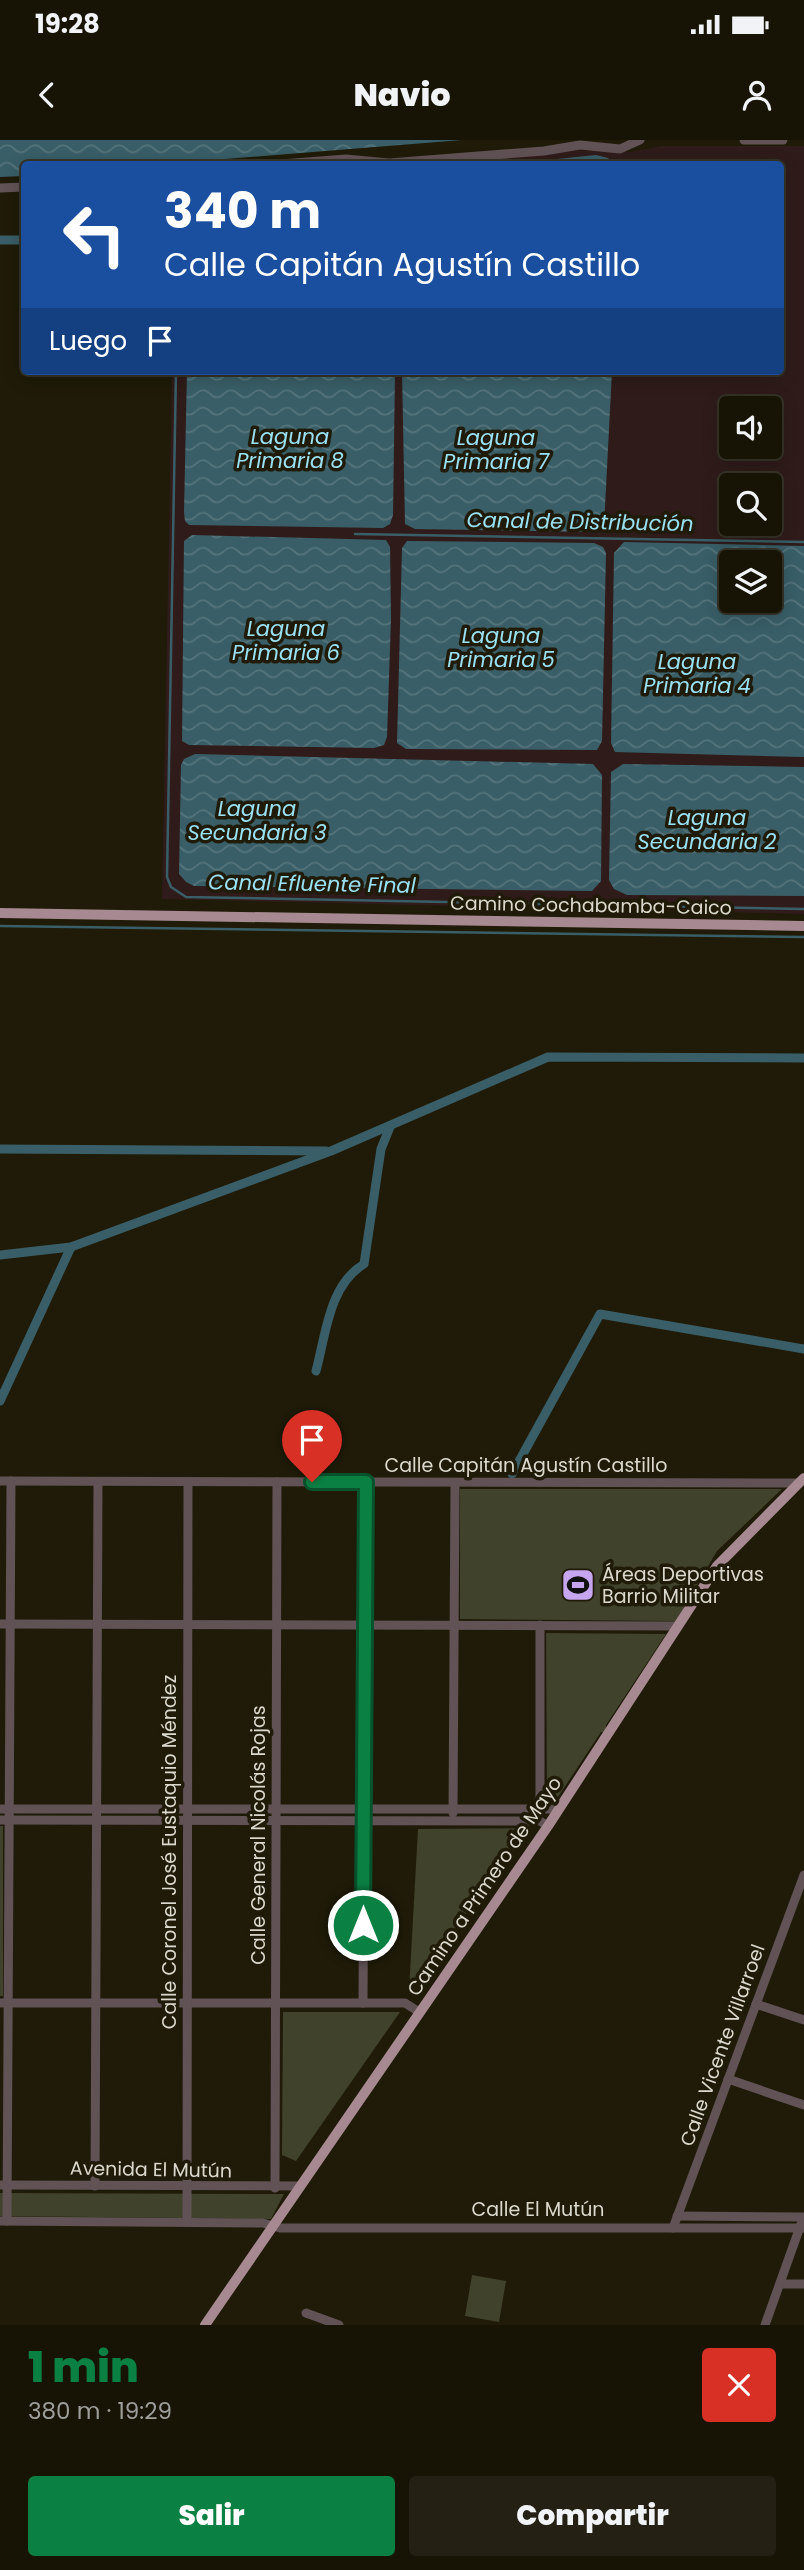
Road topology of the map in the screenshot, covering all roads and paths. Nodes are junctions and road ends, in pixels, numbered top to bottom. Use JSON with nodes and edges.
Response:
{"nodes":[{"id":1,"x":640,"y":140,"type":"edge"},
{"id":2,"x":744,"y":140,"type":"edge"},
{"id":3,"x":783,"y":140,"type":"edge"},
{"id":4,"x":320,"y":161,"type":"edge"},
{"id":5,"x":368,"y":161,"type":"edge"},
{"id":6,"x":410,"y":161,"type":"edge"},
{"id":7,"x":21,"y":187,"type":"edge"},
{"id":8,"x":0,"y":188,"type":"edge"},
{"id":9,"x":0,"y":913,"type":"edge"},
{"id":10,"x":804,"y":926,"type":"edge"},
{"id":11,"x":0,"y":1481,"type":"edge"},
{"id":12,"x":11,"y":1481,"type":"junction"},
{"id":13,"x":802,"y":1481,"type":"edge"},
{"id":14,"x":98,"y":1482,"type":"junction"},
{"id":15,"x":188,"y":1482,"type":"junction"},
{"id":16,"x":277,"y":1482,"type":"junction"},
{"id":17,"x":366,"y":1482,"type":"junction"},
{"id":18,"x":455,"y":1483,"type":"junction"},
{"id":19,"x":5,"y":1624,"type":"edge"},
{"id":20,"x":97,"y":1624,"type":"junction"},
{"id":21,"x":188,"y":1624,"type":"junction"},
{"id":22,"x":276,"y":1624,"type":"junction"},
{"id":23,"x":365,"y":1625,"type":"junction"},
{"id":24,"x":454,"y":1625,"type":"junction"},
{"id":25,"x":540,"y":1625,"type":"junction"},
{"id":26,"x":678,"y":1626,"type":"junction"},
{"id":27,"x":5,"y":1808,"type":"edge"},
{"id":28,"x":99,"y":1809,"type":"junction"},
{"id":29,"x":187,"y":1809,"type":"junction"},
{"id":30,"x":275,"y":1809,"type":"junction"},
{"id":31,"x":364,"y":1809,"type":"junction"},
{"id":32,"x":453,"y":1809,"type":"junction"},
{"id":33,"x":540,"y":1810,"type":"junction"},
{"id":34,"x":558,"y":1810,"type":"junction"},
{"id":35,"x":5,"y":1820,"type":"edge"},
{"id":36,"x":99,"y":1821,"type":"junction"},
{"id":37,"x":187,"y":1821,"type":"junction"},
{"id":38,"x":275,"y":1821,"type":"junction"},
{"id":39,"x":364,"y":1821,"type":"junction"},
{"id":40,"x":453,"y":1821,"type":"junction"},
{"id":41,"x":544,"y":1823,"type":"junction"},
{"id":42,"x":804,"y":1875,"type":"edge"},
{"id":43,"x":4,"y":2003,"type":"edge"},
{"id":44,"x":97,"y":2003,"type":"junction"},
{"id":45,"x":186,"y":2003,"type":"junction"},
{"id":46,"x":275,"y":2003,"type":"junction"},
{"id":47,"x":363,"y":2003,"type":"junction"},
{"id":48,"x":756,"y":2004,"type":"junction"},
{"id":49,"x":419,"y":2012,"type":"junction"},
{"id":50,"x":804,"y":2020,"type":"edge"},
{"id":51,"x":728,"y":2079,"type":"junction"},
{"id":52,"x":804,"y":2105,"type":"edge"},
{"id":53,"x":4,"y":2185,"type":"edge"},
{"id":54,"x":95,"y":2186,"type":"junction"},
{"id":55,"x":301,"y":2186,"type":"junction"},
{"id":56,"x":185,"y":2188,"type":"junction"},
{"id":57,"x":275,"y":2188,"type":"junction"},
{"id":58,"x":677,"y":2216,"type":"junction"},
{"id":59,"x":804,"y":2217,"type":"edge"},
{"id":60,"x":4,"y":2221,"type":"edge"},
{"id":61,"x":187,"y":2222,"type":"junction"},
{"id":62,"x":273,"y":2225,"type":"junction"},
{"id":63,"x":673,"y":2228,"type":"junction"},
{"id":64,"x":802,"y":2228,"type":"edge"},
{"id":65,"x":780,"y":2284,"type":"junction"},
{"id":66,"x":804,"y":2284,"type":"edge"},
{"id":67,"x":306,"y":2314,"type":"dead end"},
{"id":68,"x":205,"y":2325,"type":"edge"},
{"id":69,"x":339,"y":2325,"type":"edge"},
{"id":70,"x":765,"y":2325,"type":"edge"}],
"edges":[{"from":1,"to":6,"type":"street"},
{"from":2,"to":3,"type":"street"},
{"from":4,"to":5,"type":"street"},
{"from":7,"to":8,"type":"street"},
{"from":9,"to":10,"type":"main road","name":"Camino Cochabamba-Caico"},
{"from":11,"to":12,"type":"street","name":"Calle Capitán Agustín Castillo"},
{"from":12,"to":14,"type":"street","name":"Calle Capitán Agustín Castillo"},
{"from":12,"to":19,"type":"street"},
{"from":13,"to":18,"type":"street","name":"Calle Capitán Agustín Castillo"},
{"from":13,"to":26,"type":"main road","name":"Camino a Primero de Mayo"},
{"from":14,"to":15,"type":"street","name":"Calle Capitán Agustín Castillo"},
{"from":14,"to":20,"type":"street"},
{"from":15,"to":16,"type":"street","name":"Calle Capitán Agustín Castillo"},
{"from":15,"to":21,"type":"street","name":"Calle Coronel José Eustaquio Méndez"},
{"from":16,"to":17,"type":"street","name":"Calle Capitán Agustín Castillo"},
{"from":16,"to":22,"type":"street","name":"Calle General Nicolás Rojas"},
{"from":17,"to":18,"type":"street","name":"Calle Capitán Agustín Castillo"},
{"from":17,"to":23,"type":"street"},
{"from":18,"to":24,"type":"street"},
{"from":19,"to":20,"type":"street"},
{"from":19,"to":27,"type":"street"},
{"from":20,"to":21,"type":"street"},
{"from":20,"to":28,"type":"street"},
{"from":21,"to":22,"type":"street"},
{"from":21,"to":29,"type":"street","name":"Calle Coronel José Eustaquio Méndez"},
{"from":22,"to":23,"type":"street"},
{"from":22,"to":30,"type":"street","name":"Calle General Nicolás Rojas"},
{"from":23,"to":24,"type":"street"},
{"from":23,"to":31,"type":"street"},
{"from":24,"to":25,"type":"street"},
{"from":24,"to":32,"type":"street"},
{"from":25,"to":26,"type":"street"},
{"from":25,"to":33,"type":"street"},
{"from":26,"to":34,"type":"main road","name":"Camino a Primero de Mayo"},
{"from":27,"to":28,"type":"street"},
{"from":27,"to":35,"type":"street"},
{"from":28,"to":29,"type":"street"},
{"from":28,"to":36,"type":"street"},
{"from":29,"to":30,"type":"street"},
{"from":29,"to":37,"type":"street","name":"Calle Coronel José Eustaquio Méndez"},
{"from":30,"to":31,"type":"street"},
{"from":30,"to":38,"type":"street","name":"Calle General Nicolás Rojas"},
{"from":31,"to":32,"type":"street"},
{"from":31,"to":39,"type":"street"},
{"from":32,"to":33,"type":"street"},
{"from":32,"to":40,"type":"street"},
{"from":33,"to":34,"type":"street"},
{"from":33,"to":41,"type":"street"},
{"from":34,"to":41,"type":"main road","name":"Camino a Primero de Mayo"},
{"from":35,"to":36,"type":"street"},
{"from":35,"to":43,"type":"street"},
{"from":36,"to":37,"type":"street"},
{"from":36,"to":44,"type":"street"},
{"from":37,"to":38,"type":"street"},
{"from":37,"to":45,"type":"street","name":"Calle Coronel José Eustaquio Méndez"},
{"from":38,"to":39,"type":"street"},
{"from":38,"to":46,"type":"street","name":"Calle General Nicolás Rojas"},
{"from":39,"to":40,"type":"street"},
{"from":39,"to":47,"type":"street"},
{"from":40,"to":41,"type":"street"},
{"from":41,"to":49,"type":"main road","name":"Camino a Primero de Mayo"},
{"from":42,"to":48,"type":"street","name":"Calle Vicente Villarroel"},
{"from":43,"to":44,"type":"street"},
{"from":43,"to":53,"type":"street"},
{"from":44,"to":45,"type":"street"},
{"from":44,"to":54,"type":"street"},
{"from":45,"to":46,"type":"street"},
{"from":45,"to":56,"type":"street","name":"Calle Coronel José Eustaquio Méndez"},
{"from":46,"to":47,"type":"street"},
{"from":46,"to":57,"type":"street","name":"Calle General Nicolás Rojas"},
{"from":47,"to":49,"type":"street"},
{"from":48,"to":50,"type":"street"},
{"from":48,"to":51,"type":"street","name":"Calle Vicente Villarroel"},
{"from":49,"to":55,"type":"main road","name":"Camino a Primero de Mayo"},
{"from":51,"to":52,"type":"street"},
{"from":51,"to":58,"type":"street","name":"Calle Vicente Villarroel"},
{"from":53,"to":54,"type":"street","name":"Avenida El Mutún"},
{"from":53,"to":60,"type":"street"},
{"from":54,"to":56,"type":"street","name":"Avenida El Mutún"},
{"from":55,"to":57,"type":"street","name":"Avenida El Mutún"},
{"from":55,"to":62,"type":"main road","name":"Camino a Primero de Mayo"},
{"from":56,"to":57,"type":"street","name":"Avenida El Mutún"},
{"from":56,"to":61,"type":"street","name":"Calle Coronel José Eustaquio Méndez"},
{"from":58,"to":59,"type":"street"},
{"from":58,"to":63,"type":"street","name":"Calle Vicente Villarroel"},
{"from":59,"to":64,"type":"street"},
{"from":60,"to":61,"type":"street"},
{"from":61,"to":62,"type":"street"},
{"from":62,"to":63,"type":"street","name":"Calle El Mutún"},
{"from":62,"to":68,"type":"main road","name":"Camino a Primero de Mayo"},
{"from":63,"to":64,"type":"street","name":"Calle El Mutún"},
{"from":64,"to":65,"type":"street"},
{"from":65,"to":66,"type":"street"},
{"from":65,"to":70,"type":"street"},
{"from":67,"to":69,"type":"street"}]}
